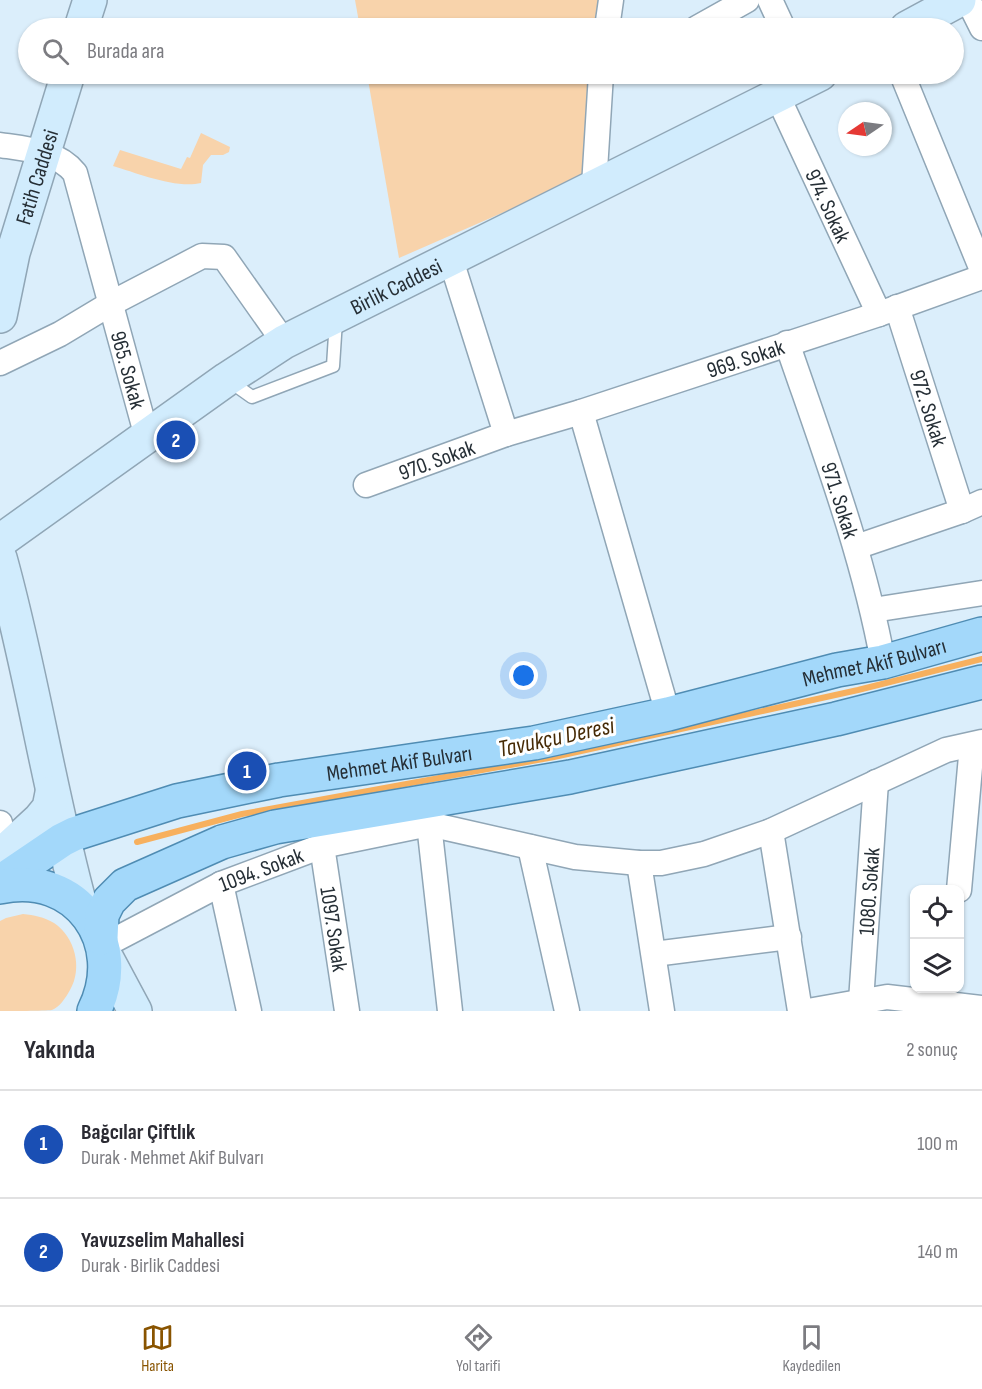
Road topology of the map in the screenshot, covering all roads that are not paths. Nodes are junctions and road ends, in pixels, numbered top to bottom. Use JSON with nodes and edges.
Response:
{"nodes":[{"id":1,"x":611,"y":0,"type":"edge"},
{"id":2,"x":747,"y":0,"type":"edge"},
{"id":3,"x":770,"y":0,"type":"edge"},
{"id":4,"x":959,"y":0,"type":"edge"},
{"id":5,"x":968,"y":0,"type":"edge"},
{"id":6,"x":608,"y":18,"type":"edge"},
{"id":7,"x":715,"y":18,"type":"edge"},
{"id":8,"x":778,"y":18,"type":"edge"},
{"id":9,"x":926,"y":18,"type":"edge"},
{"id":10,"x":982,"y":28,"type":"edge"},
{"id":11,"x":65,"y":84,"type":"edge"},
{"id":12,"x":605,"y":84,"type":"edge"},
{"id":13,"x":796,"y":84,"type":"edge"},
{"id":14,"x":906,"y":84,"type":"edge"},
{"id":15,"x":777,"y":95,"type":"junction"},
{"id":16,"x":0,"y":145,"type":"edge"},
{"id":17,"x":43,"y":152,"type":"junction"},
{"id":18,"x":594,"y":186,"type":"junction"},
{"id":19,"x":451,"y":260,"type":"junction"},
{"id":20,"x":982,"y":270,"type":"edge"},
{"id":21,"x":982,"y":277,"type":"edge"},
{"id":22,"x":110,"y":304,"type":"junction"},
{"id":23,"x":888,"y":311,"type":"junction"},
{"id":24,"x":0,"y":313,"type":"edge"},
{"id":25,"x":336,"y":314,"type":"junction"},
{"id":26,"x":284,"y":342,"type":"junction"},
{"id":27,"x":787,"y":343,"type":"junction"},
{"id":28,"x":0,"y":363,"type":"edge"},
{"id":29,"x":227,"y":379,"type":"junction"},
{"id":30,"x":580,"y":412,"type":"junction"},
{"id":31,"x":506,"y":434,"type":"junction"},
{"id":32,"x":147,"y":437,"type":"junction"},
{"id":33,"x":366,"y":485,"type":"dead end"},
{"id":34,"x":972,"y":507,"type":"edge"},
{"id":35,"x":0,"y":541,"type":"edge"},
{"id":36,"x":856,"y":547,"type":"junction"},
{"id":37,"x":0,"y":558,"type":"edge"},
{"id":38,"x":982,"y":593,"type":"edge"},
{"id":39,"x":7,"y":603,"type":"edge"},
{"id":40,"x":873,"y":610,"type":"junction"},
{"id":41,"x":982,"y":634,"type":"edge"},
{"id":42,"x":882,"y":662,"type":"junction"},
{"id":43,"x":982,"y":681,"type":"edge"},
{"id":44,"x":668,"y":714,"type":"junction"},
{"id":45,"x":977,"y":743,"type":"edge"},
{"id":46,"x":876,"y":782,"type":"junction"},
{"id":47,"x":52,"y":793,"type":"junction"},
{"id":48,"x":429,"y":824,"type":"junction"},
{"id":49,"x":771,"y":831,"type":"junction"},
{"id":50,"x":62,"y":840,"type":"junction"},
{"id":51,"x":2,"y":843,"type":"edge"},
{"id":52,"x":322,"y":846,"type":"junction"},
{"id":53,"x":530,"y":847,"type":"junction"},
{"id":54,"x":639,"y":863,"type":"junction"},
{"id":55,"x":0,"y":882,"type":"edge"},
{"id":56,"x":221,"y":884,"type":"junction"},
{"id":57,"x":960,"y":885,"type":"edge"},
{"id":58,"x":0,"y":887,"type":"edge"},
{"id":59,"x":81,"y":908,"type":"junction"},
{"id":60,"x":789,"y":937,"type":"junction"},
{"id":61,"x":103,"y":946,"type":"junction"},
{"id":62,"x":654,"y":954,"type":"junction"},
{"id":63,"x":950,"y":996,"type":"edge"},
{"id":64,"x":861,"y":1001,"type":"junction"},
{"id":65,"x":912,"y":1005,"type":"edge"},
{"id":66,"x":982,"y":1008,"type":"edge"},
{"id":67,"x":94,"y":1011,"type":"edge"},
{"id":68,"x":135,"y":1011,"type":"edge"},
{"id":69,"x":249,"y":1011,"type":"edge"},
{"id":70,"x":348,"y":1011,"type":"edge"},
{"id":71,"x":450,"y":1011,"type":"edge"},
{"id":72,"x":567,"y":1011,"type":"edge"},
{"id":73,"x":662,"y":1011,"type":"edge"},
{"id":74,"x":800,"y":1011,"type":"edge"},
{"id":75,"x":808,"y":1011,"type":"edge"}],
"edges":[{"from":1,"to":6,"type":"street"},
{"from":2,"to":7,"type":"street"},
{"from":3,"to":8,"type":"street"},
{"from":4,"to":9,"type":"main road"},
{"from":5,"to":10,"type":"street"},
{"from":11,"to":17,"type":"main road","name":"Fatih Caddesi"},
{"from":12,"to":18,"type":"street"},
{"from":13,"to":15,"type":"main road","name":"Birlik Caddesi"},
{"from":14,"to":20,"type":"street"},
{"from":15,"to":18,"type":"main road","name":"Birlik Caddesi"},
{"from":15,"to":23,"type":"street","name":"974. Sokak"},
{"from":16,"to":17,"type":"street","name":"965. Sokak"},
{"from":17,"to":22,"type":"street","name":"965. Sokak"},
{"from":17,"to":24,"type":"main road","name":"Fatih Caddesi"},
{"from":18,"to":19,"type":"main road","name":"Birlik Caddesi"},
{"from":19,"to":25,"type":"main road","name":"Birlik Caddesi"},
{"from":19,"to":31,"type":"street"},
{"from":21,"to":23,"type":"street","name":"969. Sokak"},
{"from":22,"to":26,"type":"street"},
{"from":22,"to":28,"type":"street"},
{"from":22,"to":32,"type":"street","name":"965. Sokak"},
{"from":23,"to":27,"type":"street","name":"969. Sokak"},
{"from":23,"to":34,"type":"street","name":"972. Sokak"},
{"from":25,"to":26,"type":"main road","name":"Birlik Caddesi"},
{"from":25,"to":29,"type":"lane"},
{"from":26,"to":29,"type":"main road","name":"Birlik Caddesi"},
{"from":27,"to":30,"type":"street","name":"969. Sokak"},
{"from":27,"to":36,"type":"street","name":"971. Sokak"},
{"from":29,"to":32,"type":"main road","name":"Birlik Caddesi"},
{"from":30,"to":31,"type":"street","name":"969. Sokak"},
{"from":30,"to":44,"type":"street"},
{"from":31,"to":33,"type":"street","name":"970. Sokak"},
{"from":32,"to":35,"type":"main road","name":"Birlik Caddesi"},
{"from":34,"to":36,"type":"street"},
{"from":36,"to":40,"type":"street","name":"971. Sokak"},
{"from":37,"to":39,"type":"main road"},
{"from":38,"to":40,"type":"street"},
{"from":39,"to":47,"type":"main road"},
{"from":40,"to":42,"type":"street","name":"971. Sokak"},
{"from":41,"to":42,"type":"main road","name":"Mehmet Akif Bulvarı"},
{"from":42,"to":44,"type":"main road","name":"Mehmet Akif Bulvarı"},
{"from":43,"to":61,"type":"main road","name":"Mehmet Akif Bulvarı"},
{"from":44,"to":50,"type":"main road","name":"Mehmet Akif Bulvarı"},
{"from":45,"to":46,"type":"street"},
{"from":45,"to":57,"type":"street"},
{"from":46,"to":49,"type":"street"},
{"from":46,"to":64,"type":"street","name":"1080. Sokak"},
{"from":47,"to":50,"type":"main road"},
{"from":47,"to":51,"type":"main road"},
{"from":48,"to":52,"type":"street","name":"1094. Sokak"},
{"from":48,"to":53,"type":"street"},
{"from":48,"to":71,"type":"street"},
{"from":49,"to":54,"type":"street"},
{"from":49,"to":60,"type":"street"},
{"from":50,"to":55,"type":"main road","name":"Mehmet Akif Bulvarı"},
{"from":50,"to":59,"type":"main road"},
{"from":52,"to":56,"type":"street","name":"1094. Sokak"},
{"from":52,"to":70,"type":"street","name":"1097. Sokak"},
{"from":53,"to":54,"type":"street"},
{"from":53,"to":72,"type":"street"},
{"from":54,"to":62,"type":"street"},
{"from":56,"to":61,"type":"street","name":"1094. Sokak"},
{"from":56,"to":69,"type":"street"},
{"from":58,"to":59,"type":"main road"},
{"from":59,"to":61,"type":"main road"},
{"from":60,"to":62,"type":"street"},
{"from":60,"to":74,"type":"street"},
{"from":61,"to":67,"type":"main road","name":"Mehmet Akif Bulvarı"},
{"from":61,"to":68,"type":"main road"},
{"from":62,"to":73,"type":"street"},
{"from":63,"to":65,"type":"street"},
{"from":63,"to":66,"type":"street"},
{"from":64,"to":65,"type":"street"},
{"from":64,"to":75,"type":"street"}]}
